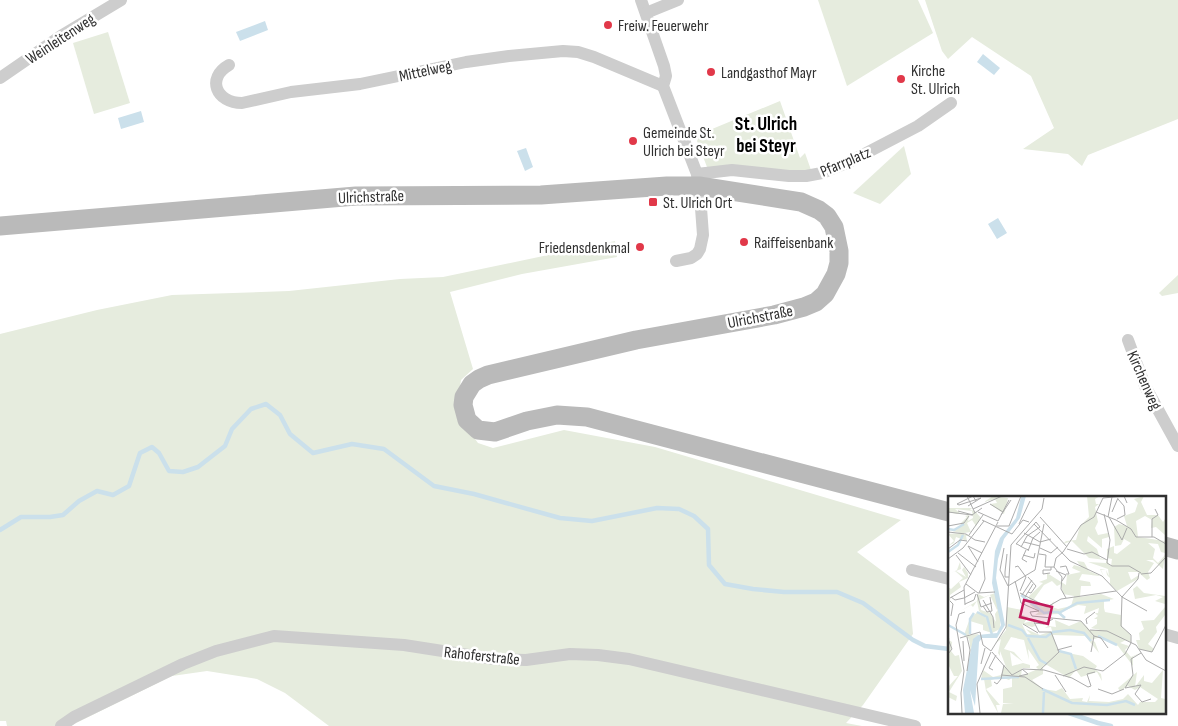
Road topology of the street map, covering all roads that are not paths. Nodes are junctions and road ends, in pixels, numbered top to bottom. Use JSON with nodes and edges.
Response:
{"nodes":[{"id":1,"x":122,"y":0,"type":"edge"},
{"id":2,"x":641,"y":0,"type":"edge"},
{"id":3,"x":678,"y":0,"type":"edge"},
{"id":4,"x":646,"y":13,"type":"junction"},
{"id":5,"x":229,"y":65,"type":"dead end"},
{"id":6,"x":0,"y":78,"type":"edge"},
{"id":7,"x":663,"y":86,"type":"junction"},
{"id":8,"x":951,"y":103,"type":"dead end"},
{"id":9,"x":698,"y":180,"type":"junction"},
{"id":10,"x":0,"y":226,"type":"edge"},
{"id":11,"x":676,"y":261,"type":"dead end"},
{"id":12,"x":1128,"y":340,"type":"dead end"},
{"id":13,"x":1178,"y":446,"type":"edge"},
{"id":14,"x":948,"y":512,"type":"edge"},
{"id":15,"x":912,"y":570,"type":"dead end"},
{"id":16,"x":948,"y":579,"type":"edge"},
{"id":17,"x":61,"y":726,"type":"edge"},
{"id":18,"x":916,"y":726,"type":"edge"}],
"edges":[{"from":1,"to":6,"type":"street","name":"Weinleitenweg"},
{"from":2,"to":4,"type":"street"},
{"from":3,"to":4,"type":"street"},
{"from":4,"to":7,"type":"street"},
{"from":5,"to":7,"type":"street","name":"Mittelweg"},
{"from":7,"to":9,"type":"street"},
{"from":8,"to":9,"type":"street","name":"Pfarrplatz"},
{"from":9,"to":10,"type":"street","name":"Ulrichstraße"},
{"from":9,"to":11,"type":"street"},
{"from":9,"to":14,"type":"street","name":"Ulrichstraße"},
{"from":12,"to":13,"type":"street","name":"Kirchenweg"},
{"from":15,"to":16,"type":"street"},
{"from":17,"to":18,"type":"street","name":"Rahoferstraße"}]}
